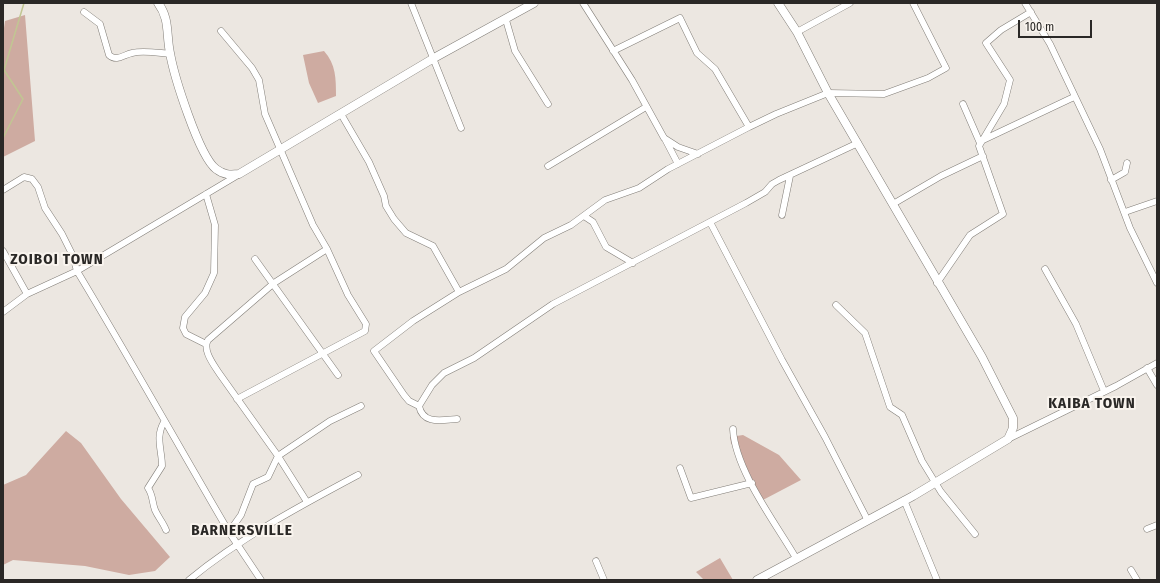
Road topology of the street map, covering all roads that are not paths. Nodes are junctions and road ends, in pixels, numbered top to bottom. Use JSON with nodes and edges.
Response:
{"nodes":[{"id":1,"x":158,"y":3,"type":"edge"},
{"id":2,"x":411,"y":3,"type":"edge"},
{"id":3,"x":534,"y":3,"type":"edge"},
{"id":4,"x":583,"y":3,"type":"edge"},
{"id":5,"x":778,"y":3,"type":"edge"},
{"id":6,"x":850,"y":3,"type":"edge"},
{"id":7,"x":913,"y":3,"type":"edge"},
{"id":8,"x":1027,"y":4,"type":"edge"},
{"id":9,"x":84,"y":12,"type":"dead end"},
{"id":10,"x":1031,"y":12,"type":"junction"},
{"id":11,"x":506,"y":20,"type":"junction"},
{"id":12,"x":221,"y":32,"type":"dead end"},
{"id":13,"x":797,"y":32,"type":"junction"},
{"id":14,"x":613,"y":51,"type":"junction"},
{"id":15,"x":170,"y":54,"type":"junction"},
{"id":16,"x":434,"y":58,"type":"junction"},
{"id":17,"x":828,"y":93,"type":"junction"},
{"id":18,"x":1074,"y":97,"type":"junction"},
{"id":19,"x":548,"y":104,"type":"dead end"},
{"id":20,"x":963,"y":104,"type":"dead end"},
{"id":21,"x":646,"y":107,"type":"junction"},
{"id":22,"x":341,"y":114,"type":"junction"},
{"id":23,"x":749,"y":127,"type":"junction"},
{"id":24,"x":461,"y":128,"type":"dead end"},
{"id":25,"x":664,"y":138,"type":"junction"},
{"id":26,"x":981,"y":142,"type":"junction"},
{"id":27,"x":858,"y":143,"type":"junction"},
{"id":28,"x":280,"y":151,"type":"junction"},
{"id":29,"x":698,"y":154,"type":"junction"},
{"id":30,"x":983,"y":156,"type":"junction"},
{"id":31,"x":1127,"y":163,"type":"dead end"},
{"id":32,"x":678,"y":164,"type":"junction"},
{"id":33,"x":548,"y":166,"type":"dead end"},
{"id":34,"x":239,"y":174,"type":"junction"},
{"id":35,"x":790,"y":176,"type":"junction"},
{"id":36,"x":1111,"y":180,"type":"junction"},
{"id":37,"x":3,"y":190,"type":"edge"},
{"id":38,"x":206,"y":194,"type":"junction"},
{"id":39,"x":1157,"y":201,"type":"edge"},
{"id":40,"x":893,"y":204,"type":"junction"},
{"id":41,"x":1125,"y":212,"type":"junction"},
{"id":42,"x":782,"y":215,"type":"dead end"},
{"id":43,"x":584,"y":216,"type":"junction"},
{"id":44,"x":710,"y":222,"type":"junction"},
{"id":45,"x":327,"y":249,"type":"junction"},
{"id":46,"x":3,"y":251,"type":"edge"},
{"id":47,"x":255,"y":259,"type":"dead end"},
{"id":48,"x":633,"y":263,"type":"junction"},
{"id":49,"x":1045,"y":270,"type":"dead end"},
{"id":50,"x":77,"y":271,"type":"junction"},
{"id":51,"x":274,"y":283,"type":"junction"},
{"id":52,"x":937,"y":283,"type":"junction"},
{"id":53,"x":1157,"y":283,"type":"edge"},
{"id":54,"x":459,"y":292,"type":"junction"},
{"id":55,"x":27,"y":294,"type":"junction"},
{"id":56,"x":836,"y":305,"type":"dead end"},
{"id":57,"x":3,"y":312,"type":"edge"},
{"id":58,"x":206,"y":344,"type":"junction"},
{"id":59,"x":323,"y":352,"type":"junction"},
{"id":60,"x":1157,"y":363,"type":"edge"},
{"id":61,"x":1147,"y":368,"type":"junction"},
{"id":62,"x":338,"y":375,"type":"dead end"},
{"id":63,"x":1157,"y":384,"type":"edge"},
{"id":64,"x":1104,"y":391,"type":"junction"},
{"id":65,"x":237,"y":399,"type":"junction"},
{"id":66,"x":361,"y":406,"type":"dead end"},
{"id":67,"x":419,"y":406,"type":"junction"},
{"id":68,"x":458,"y":419,"type":"dead end"},
{"id":69,"x":164,"y":422,"type":"junction"},
{"id":70,"x":733,"y":429,"type":"dead end"},
{"id":71,"x":1008,"y":439,"type":"junction"},
{"id":72,"x":278,"y":456,"type":"junction"},
{"id":73,"x":680,"y":468,"type":"dead end"},
{"id":74,"x":358,"y":475,"type":"dead end"},
{"id":75,"x":935,"y":482,"type":"junction"},
{"id":76,"x":752,"y":483,"type":"junction"},
{"id":77,"x":904,"y":500,"type":"junction"},
{"id":78,"x":307,"y":502,"type":"junction"},
{"id":79,"x":867,"y":519,"type":"junction"},
{"id":80,"x":1157,"y":525,"type":"edge"},
{"id":81,"x":1147,"y":529,"type":"dead end"},
{"id":82,"x":166,"y":530,"type":"dead end"},
{"id":83,"x":229,"y":532,"type":"junction"},
{"id":84,"x":975,"y":534,"type":"dead end"},
{"id":85,"x":237,"y":545,"type":"junction"},
{"id":86,"x":796,"y":558,"type":"junction"},
{"id":87,"x":596,"y":561,"type":"dead end"},
{"id":88,"x":1131,"y":570,"type":"dead end"},
{"id":89,"x":189,"y":580,"type":"edge"},
{"id":90,"x":261,"y":580,"type":"edge"},
{"id":91,"x":604,"y":580,"type":"edge"},
{"id":92,"x":758,"y":580,"type":"edge"},
{"id":93,"x":937,"y":580,"type":"edge"},
{"id":94,"x":1137,"y":580,"type":"edge"}],
"edges":[{"from":1,"to":15,"type":"main road"},
{"from":2,"to":16,"type":"street"},
{"from":3,"to":11,"type":"main road"},
{"from":4,"to":14,"type":"street"},
{"from":5,"to":13,"type":"main road"},
{"from":6,"to":13,"type":"street"},
{"from":7,"to":17,"type":"street"},
{"from":8,"to":10,"type":"street"},
{"from":9,"to":15,"type":"street"},
{"from":10,"to":18,"type":"street"},
{"from":10,"to":26,"type":"street"},
{"from":11,"to":16,"type":"main road"},
{"from":11,"to":19,"type":"street"},
{"from":12,"to":28,"type":"street"},
{"from":13,"to":17,"type":"main road"},
{"from":14,"to":21,"type":"street"},
{"from":14,"to":23,"type":"street"},
{"from":15,"to":34,"type":"main road"},
{"from":16,"to":22,"type":"main road"},
{"from":16,"to":24,"type":"street"},
{"from":17,"to":23,"type":"street"},
{"from":17,"to":27,"type":"main road"},
{"from":18,"to":26,"type":"street"},
{"from":18,"to":36,"type":"street"},
{"from":20,"to":26,"type":"street"},
{"from":21,"to":25,"type":"street"},
{"from":21,"to":33,"type":"street"},
{"from":22,"to":28,"type":"main road"},
{"from":22,"to":54,"type":"street"},
{"from":23,"to":29,"type":"street"},
{"from":25,"to":29,"type":"street"},
{"from":25,"to":32,"type":"street"},
{"from":26,"to":30,"type":"street"},
{"from":27,"to":35,"type":"street"},
{"from":27,"to":40,"type":"main road"},
{"from":28,"to":34,"type":"main road"},
{"from":28,"to":45,"type":"street"},
{"from":29,"to":32,"type":"street"},
{"from":30,"to":40,"type":"street"},
{"from":30,"to":52,"type":"street"},
{"from":31,"to":36,"type":"street"},
{"from":32,"to":43,"type":"street"},
{"from":34,"to":38,"type":"street"},
{"from":35,"to":42,"type":"street"},
{"from":35,"to":44,"type":"street"},
{"from":36,"to":41,"type":"street"},
{"from":37,"to":50,"type":"street"},
{"from":38,"to":50,"type":"street"},
{"from":38,"to":58,"type":"street"},
{"from":39,"to":41,"type":"street"},
{"from":40,"to":52,"type":"main road"},
{"from":41,"to":53,"type":"street"},
{"from":43,"to":48,"type":"street"},
{"from":43,"to":54,"type":"street"},
{"from":44,"to":48,"type":"street"},
{"from":44,"to":79,"type":"street"},
{"from":45,"to":51,"type":"street"},
{"from":45,"to":59,"type":"street"},
{"from":46,"to":55,"type":"street"},
{"from":47,"to":51,"type":"street"},
{"from":48,"to":67,"type":"street"},
{"from":49,"to":64,"type":"street"},
{"from":50,"to":55,"type":"street"},
{"from":50,"to":69,"type":"street"},
{"from":51,"to":58,"type":"street"},
{"from":51,"to":59,"type":"street"},
{"from":52,"to":71,"type":"main road"},
{"from":54,"to":67,"type":"street"},
{"from":55,"to":57,"type":"street"},
{"from":56,"to":75,"type":"street"},
{"from":58,"to":65,"type":"street"},
{"from":59,"to":62,"type":"street"},
{"from":59,"to":65,"type":"street"},
{"from":60,"to":61,"type":"street"},
{"from":61,"to":63,"type":"street"},
{"from":61,"to":64,"type":"street"},
{"from":64,"to":71,"type":"street"},
{"from":65,"to":72,"type":"street"},
{"from":66,"to":72,"type":"street"},
{"from":67,"to":68,"type":"street"},
{"from":69,"to":82,"type":"street"},
{"from":69,"to":83,"type":"street"},
{"from":70,"to":76,"type":"street"},
{"from":71,"to":75,"type":"main road"},
{"from":72,"to":78,"type":"street"},
{"from":72,"to":83,"type":"street"},
{"from":73,"to":76,"type":"street"},
{"from":74,"to":78,"type":"street"},
{"from":75,"to":77,"type":"main road"},
{"from":75,"to":84,"type":"street"},
{"from":76,"to":86,"type":"street"},
{"from":77,"to":79,"type":"main road"},
{"from":77,"to":93,"type":"street"},
{"from":78,"to":85,"type":"street"},
{"from":79,"to":86,"type":"main road"},
{"from":80,"to":81,"type":"street"},
{"from":83,"to":85,"type":"street"},
{"from":85,"to":89,"type":"street"},
{"from":85,"to":90,"type":"street"},
{"from":86,"to":92,"type":"main road"},
{"from":87,"to":91,"type":"street"},
{"from":88,"to":94,"type":"street"}]}
